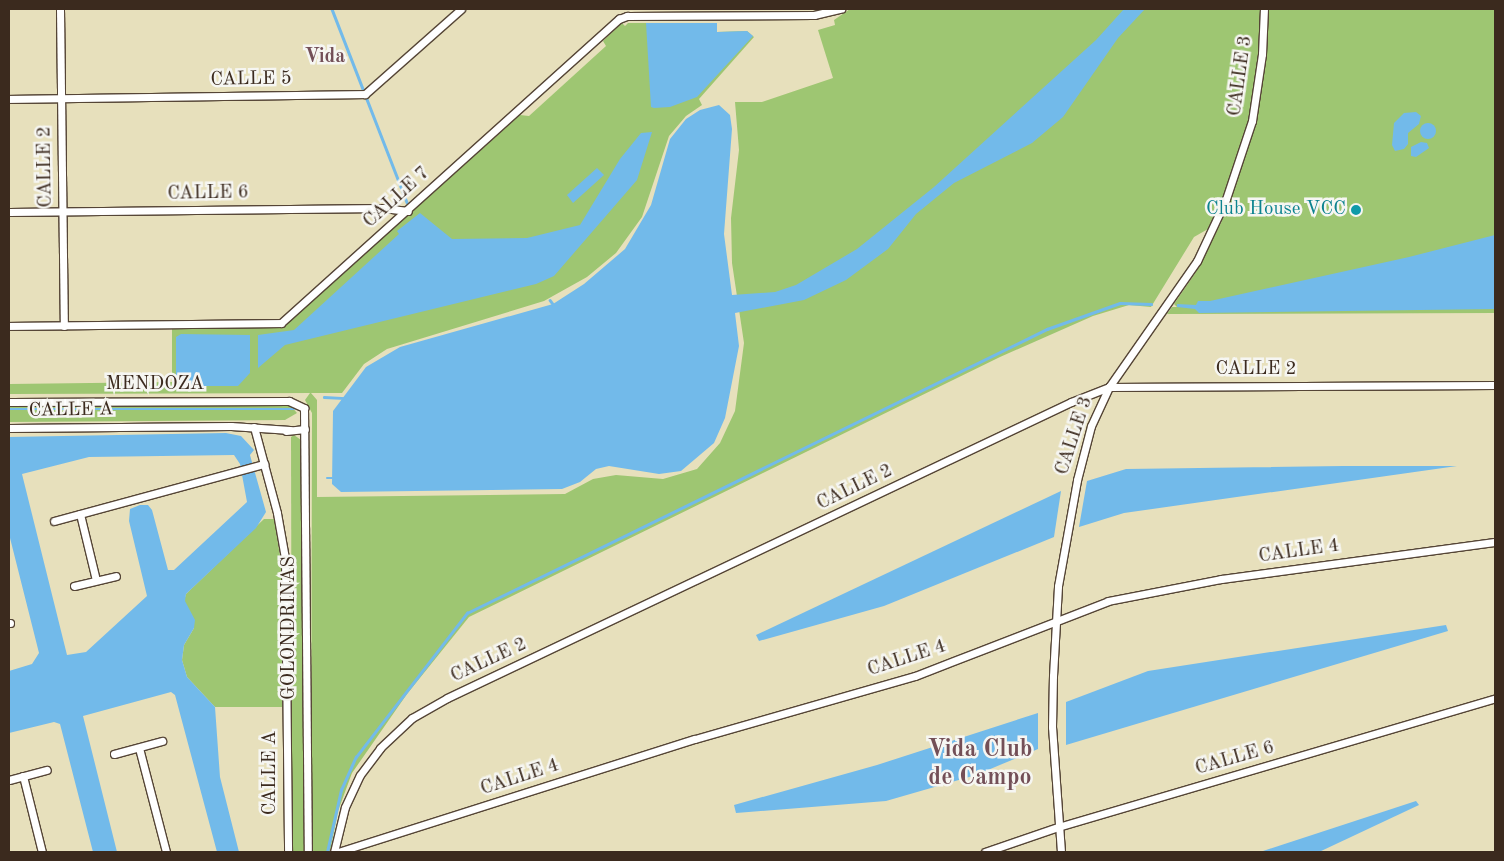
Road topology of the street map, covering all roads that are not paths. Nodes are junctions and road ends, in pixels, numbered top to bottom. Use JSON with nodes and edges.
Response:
{"nodes":[{"id":1,"x":60,"y":9,"type":"edge"},
{"id":2,"x":461,"y":9,"type":"edge"},
{"id":3,"x":629,"y":9,"type":"edge"},
{"id":4,"x":644,"y":9,"type":"edge"},
{"id":5,"x":841,"y":9,"type":"edge"},
{"id":6,"x":1264,"y":9,"type":"edge"},
{"id":7,"x":775,"y":12,"type":"edge"},
{"id":8,"x":635,"y":16,"type":"junction"},
{"id":9,"x":650,"y":16,"type":"junction"},
{"id":10,"x":9,"y":99,"type":"edge"},
{"id":11,"x":61,"y":99,"type":"junction"},
{"id":12,"x":408,"y":211,"type":"junction"},
{"id":13,"x":9,"y":212,"type":"edge"},
{"id":14,"x":62,"y":212,"type":"junction"},
{"id":15,"x":9,"y":326,"type":"edge"},
{"id":16,"x":64,"y":326,"type":"junction"},
{"id":17,"x":1495,"y":385,"type":"edge"},
{"id":18,"x":1109,"y":387,"type":"junction"},
{"id":19,"x":9,"y":402,"type":"edge"},
{"id":20,"x":301,"y":405,"type":"joint"},
{"id":21,"x":9,"y":428,"type":"edge"},
{"id":22,"x":254,"y":428,"type":"junction"},
{"id":23,"x":305,"y":429,"type":"junction"},
{"id":24,"x":264,"y":464,"type":"junction"},
{"id":25,"x":80,"y":514,"type":"junction"},
{"id":26,"x":54,"y":521,"type":"dead end"},
{"id":27,"x":1495,"y":542,"type":"edge"},
{"id":28,"x":116,"y":576,"type":"dead end"},
{"id":29,"x":96,"y":580,"type":"junction"},
{"id":30,"x":74,"y":586,"type":"dead end"},
{"id":31,"x":1056,"y":620,"type":"junction"},
{"id":32,"x":1495,"y":698,"type":"edge"},
{"id":33,"x":162,"y":742,"type":"dead end"},
{"id":34,"x":139,"y":748,"type":"junction"},
{"id":35,"x":114,"y":754,"type":"dead end"},
{"id":36,"x":46,"y":770,"type":"dead end"},
{"id":37,"x":23,"y":776,"type":"junction"},
{"id":38,"x":9,"y":780,"type":"edge"},
{"id":39,"x":1058,"y":828,"type":"junction"},
{"id":40,"x":42,"y":852,"type":"edge"},
{"id":41,"x":166,"y":852,"type":"edge"},
{"id":42,"x":288,"y":852,"type":"edge"},
{"id":43,"x":308,"y":852,"type":"edge"},
{"id":44,"x":334,"y":852,"type":"edge"},
{"id":45,"x":338,"y":852,"type":"edge"},
{"id":46,"x":985,"y":852,"type":"edge"},
{"id":47,"x":1060,"y":852,"type":"edge"}],
"edges":[{"from":1,"to":11,"type":"street","name":"CALLE 2"},
{"from":2,"to":11,"type":"street","name":"CALLE 5"},
{"from":3,"to":8,"type":"street"},
{"from":4,"to":9,"type":"street"},
{"from":5,"to":7,"type":"street","name":"CALLE 7"},
{"from":6,"to":18,"type":"street","name":"CALLE 3"},
{"from":7,"to":9,"type":"street","name":"CALLE 7"},
{"from":8,"to":9,"type":"street","name":"CALLE 7"},
{"from":8,"to":12,"type":"street","name":"CALLE 7"},
{"from":10,"to":11,"type":"street","name":"CALLE 5"},
{"from":11,"to":14,"type":"street","name":"CALLE 2"},
{"from":12,"to":14,"type":"street","name":"CALLE 6"},
{"from":12,"to":16,"type":"street","name":"CALLE 7"},
{"from":13,"to":14,"type":"street","name":"CALLE 6"},
{"from":14,"to":16,"type":"street","name":"CALLE 2"},
{"from":15,"to":16,"type":"street","name":"CALLE 7"},
{"from":17,"to":18,"type":"street","name":"CALLE 2"},
{"from":18,"to":31,"type":"street","name":"CALLE 3"},
{"from":18,"to":44,"type":"street","name":"CALLE 2"},
{"from":19,"to":20,"type":"street","name":"MENDOZA"},
{"from":20,"to":23,"type":"street","name":"GOLONDRINAS"},
{"from":21,"to":22,"type":"street","name":"CALLE A"},
{"from":22,"to":23,"type":"street","name":"CALLE A"},
{"from":22,"to":24,"type":"street","name":"CALLE A"},
{"from":23,"to":43,"type":"street","name":"GOLONDRINAS"},
{"from":24,"to":25,"type":"street"},
{"from":24,"to":42,"type":"street","name":"CALLE A"},
{"from":25,"to":26,"type":"street"},
{"from":25,"to":29,"type":"street"},
{"from":27,"to":31,"type":"street","name":"CALLE 4"},
{"from":28,"to":29,"type":"street"},
{"from":29,"to":30,"type":"street"},
{"from":31,"to":39,"type":"street","name":"CALLE 3"},
{"from":31,"to":45,"type":"street","name":"CALLE 4"},
{"from":32,"to":39,"type":"street","name":"CALLE 6"},
{"from":33,"to":34,"type":"street"},
{"from":34,"to":35,"type":"street"},
{"from":34,"to":41,"type":"street"},
{"from":36,"to":37,"type":"street"},
{"from":37,"to":38,"type":"street"},
{"from":37,"to":40,"type":"street"},
{"from":39,"to":46,"type":"street","name":"CALLE 6"},
{"from":39,"to":47,"type":"street","name":"CALLE 3"}]}
